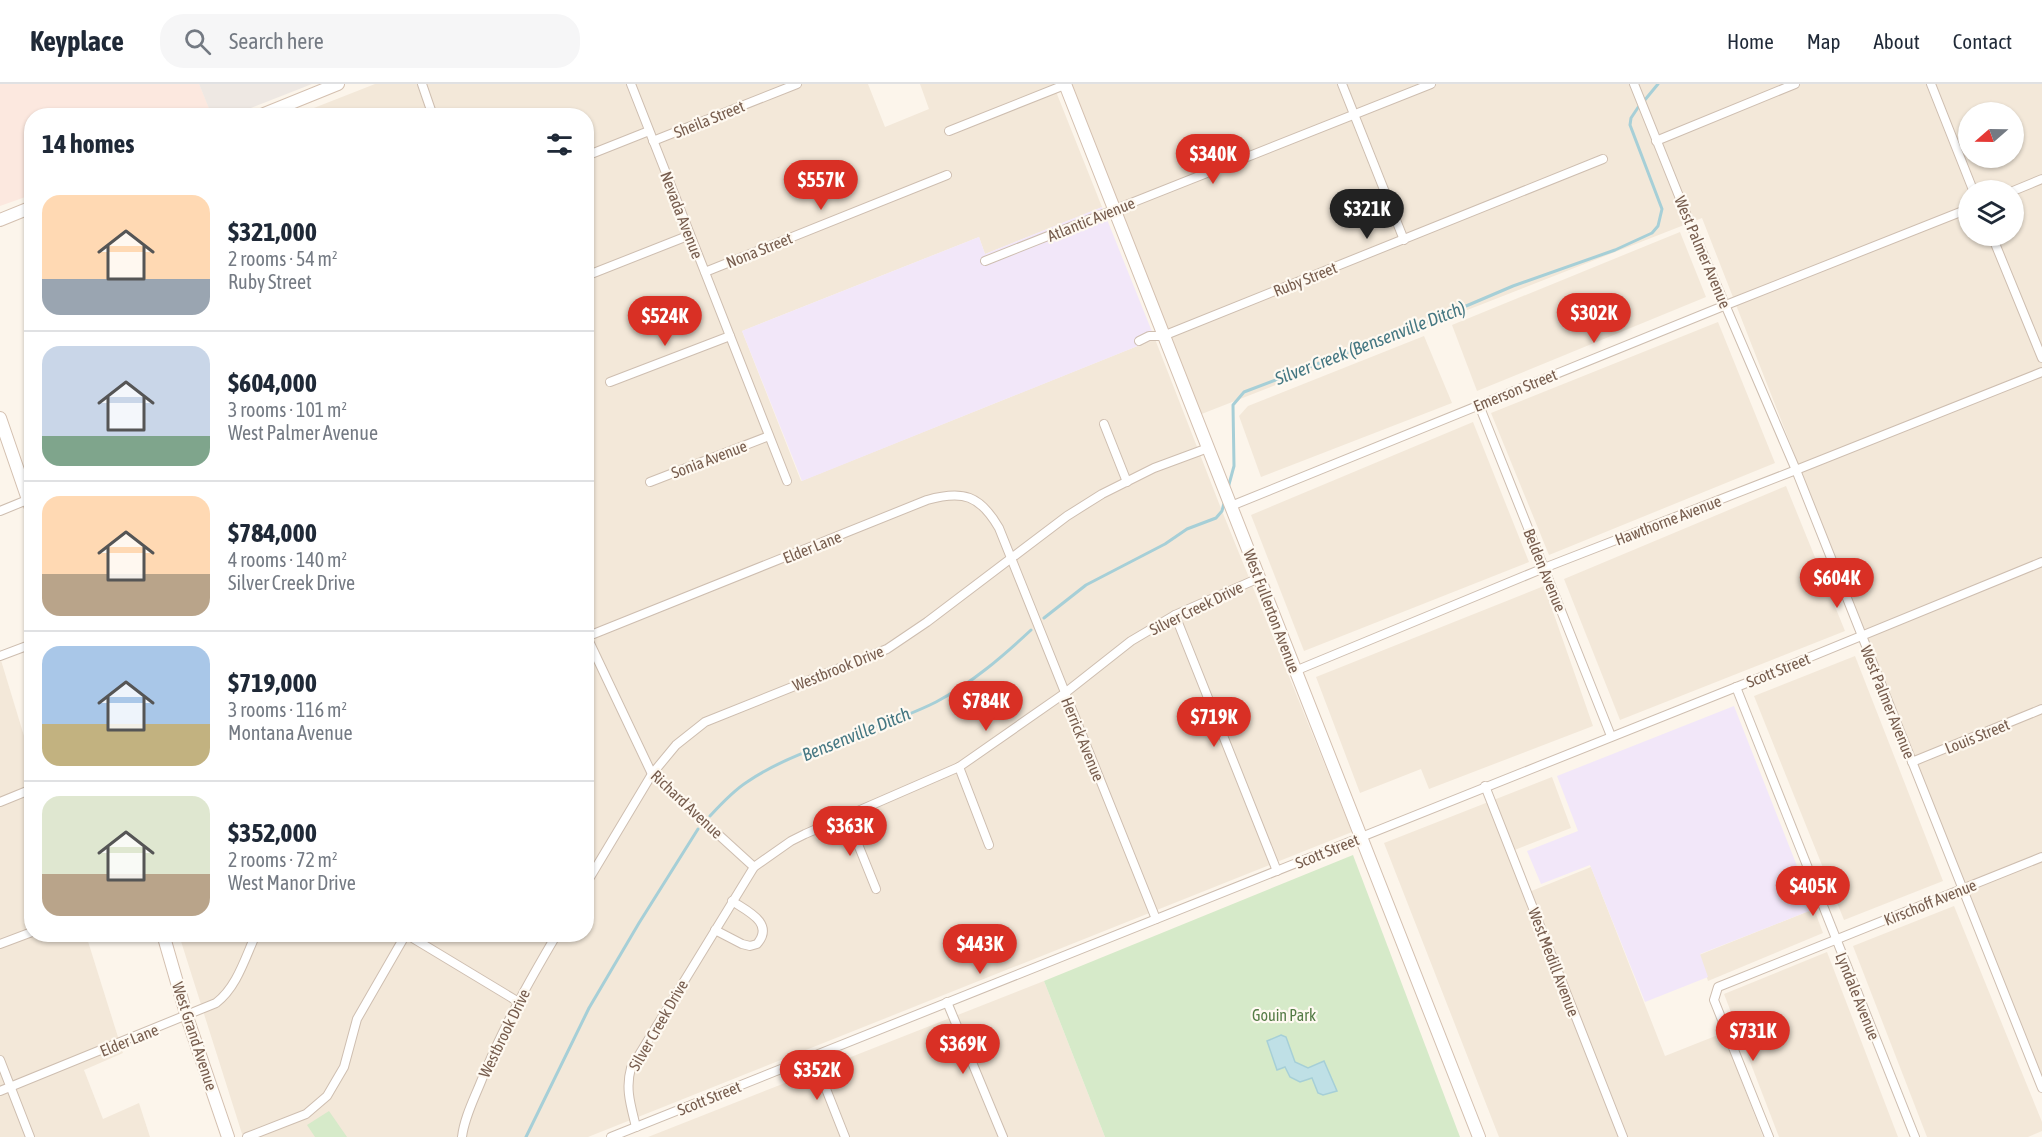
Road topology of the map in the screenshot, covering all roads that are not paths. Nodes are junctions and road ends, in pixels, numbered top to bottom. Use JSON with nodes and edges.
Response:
{"nodes":[{"id":1,"x":338,"y":84,"type":"edge"},
{"id":2,"x":422,"y":84,"type":"edge"},
{"id":3,"x":631,"y":84,"type":"edge"},
{"id":4,"x":797,"y":84,"type":"edge"},
{"id":5,"x":1066,"y":84,"type":"edge"},
{"id":6,"x":1342,"y":84,"type":"edge"},
{"id":7,"x":1431,"y":84,"type":"edge"},
{"id":8,"x":1931,"y":84,"type":"edge"},
{"id":9,"x":1635,"y":85,"type":"edge"},
{"id":10,"x":1791,"y":85,"type":"edge"},
{"id":11,"x":279,"y":108,"type":"edge"},
{"id":12,"x":430,"y":108,"type":"edge"},
{"id":13,"x":1354,"y":115,"type":"junction"},
{"id":14,"x":949,"y":130,"type":"dead end"},
{"id":15,"x":649,"y":131,"type":"junction"},
{"id":16,"x":653,"y":141,"type":"junction"},
{"id":17,"x":1656,"y":141,"type":"junction"},
{"id":18,"x":594,"y":153,"type":"edge"},
{"id":19,"x":1603,"y":159,"type":"dead end"},
{"id":20,"x":947,"y":175,"type":"dead end"},
{"id":21,"x":1969,"y":180,"type":"edge"},
{"id":22,"x":2042,"y":180,"type":"edge"},
{"id":23,"x":2024,"y":187,"type":"edge"},
{"id":24,"x":24,"y":210,"type":"edge"},
{"id":25,"x":1114,"y":210,"type":"junction"},
{"id":26,"x":1958,"y":213,"type":"edge"},
{"id":27,"x":0,"y":220,"type":"edge"},
{"id":28,"x":690,"y":235,"type":"junction"},
{"id":29,"x":1404,"y":240,"type":"junction"},
{"id":30,"x":1996,"y":246,"type":"edge"},
{"id":31,"x":985,"y":261,"type":"dead end"},
{"id":32,"x":705,"y":272,"type":"junction"},
{"id":33,"x":594,"y":273,"type":"edge"},
{"id":34,"x":1725,"y":305,"type":"junction"},
{"id":35,"x":730,"y":336,"type":"junction"},
{"id":36,"x":1163,"y":336,"type":"junction"},
{"id":37,"x":1139,"y":340,"type":"dead end"},
{"id":38,"x":2042,"y":358,"type":"edge"},
{"id":39,"x":2042,"y":372,"type":"edge"},
{"id":40,"x":610,"y":382,"type":"dead end"},
{"id":41,"x":1479,"y":405,"type":"junction"},
{"id":42,"x":0,"y":418,"type":"edge"},
{"id":43,"x":1104,"y":424,"type":"dead end"},
{"id":44,"x":769,"y":436,"type":"junction"},
{"id":45,"x":1208,"y":448,"type":"junction"},
{"id":46,"x":1796,"y":470,"type":"junction"},
{"id":47,"x":786,"y":481,"type":"dead end"},
{"id":48,"x":650,"y":482,"type":"dead end"},
{"id":49,"x":1127,"y":482,"type":"junction"},
{"id":50,"x":24,"y":486,"type":"edge"},
{"id":51,"x":24,"y":505,"type":"edge"},
{"id":52,"x":1230,"y":505,"type":"junction"},
{"id":53,"x":0,"y":511,"type":"edge"},
{"id":54,"x":1011,"y":558,"type":"junction"},
{"id":55,"x":2042,"y":562,"type":"edge"},
{"id":56,"x":1544,"y":568,"type":"junction"},
{"id":57,"x":1259,"y":578,"type":"junction"},
{"id":58,"x":1175,"y":615,"type":"junction"},
{"id":59,"x":594,"y":633,"type":"edge"},
{"id":60,"x":1862,"y":636,"type":"junction"},
{"id":61,"x":24,"y":647,"type":"edge"},
{"id":62,"x":594,"y":651,"type":"edge"},
{"id":63,"x":0,"y":656,"type":"edge"},
{"id":64,"x":1295,"y":671,"type":"junction"},
{"id":65,"x":1736,"y":687,"type":"junction"},
{"id":66,"x":1065,"y":693,"type":"junction"},
{"id":67,"x":2042,"y":709,"type":"edge"},
{"id":68,"x":1611,"y":736,"type":"junction"},
{"id":69,"x":1912,"y":762,"type":"junction"},
{"id":70,"x":959,"y":767,"type":"junction"},
{"id":71,"x":652,"y":774,"type":"junction"},
{"id":72,"x":1485,"y":786,"type":"junction"},
{"id":73,"x":24,"y":792,"type":"edge"},
{"id":74,"x":0,"y":802,"type":"edge"},
{"id":75,"x":848,"y":816,"type":"junction"},
{"id":76,"x":1359,"y":838,"type":"junction"},
{"id":77,"x":989,"y":845,"type":"dead end"},
{"id":78,"x":2042,"y":856,"type":"edge"},
{"id":79,"x":754,"y":867,"type":"junction"},
{"id":80,"x":594,"y":871,"type":"edge"},
{"id":81,"x":1277,"y":871,"type":"junction"},
{"id":82,"x":876,"y":889,"type":"dead end"},
{"id":83,"x":1963,"y":889,"type":"junction"},
{"id":84,"x":732,"y":901,"type":"junction"},
{"id":85,"x":1156,"y":919,"type":"junction"},
{"id":86,"x":715,"y":930,"type":"junction"},
{"id":87,"x":24,"y":935,"type":"edge"},
{"id":88,"x":1836,"y":940,"type":"junction"},
{"id":89,"x":165,"y":942,"type":"edge"},
{"id":90,"x":252,"y":942,"type":"edge"},
{"id":91,"x":401,"y":942,"type":"edge"},
{"id":92,"x":419,"y":942,"type":"edge"},
{"id":93,"x":551,"y":942,"type":"edge"},
{"id":94,"x":0,"y":944,"type":"edge"},
{"id":95,"x":517,"y":1001,"type":"junction"},
{"id":96,"x":947,"y":1002,"type":"junction"},
{"id":97,"x":187,"y":1017,"type":"junction"},
{"id":98,"x":813,"y":1056,"type":"junction"},
{"id":99,"x":0,"y":1060,"type":"edge"},
{"id":100,"x":11,"y":1087,"type":"junction"},
{"id":101,"x":2042,"y":1088,"type":"edge"},
{"id":102,"x":0,"y":1092,"type":"edge"},
{"id":103,"x":636,"y":1127,"type":"junction"},
{"id":104,"x":30,"y":1137,"type":"edge"},
{"id":105,"x":228,"y":1137,"type":"edge"},
{"id":106,"x":247,"y":1137,"type":"edge"},
{"id":107,"x":462,"y":1137,"type":"edge"},
{"id":108,"x":611,"y":1137,"type":"edge"},
{"id":109,"x":844,"y":1137,"type":"edge"},
{"id":110,"x":1004,"y":1137,"type":"edge"},
{"id":111,"x":1479,"y":1137,"type":"edge"},
{"id":112,"x":1623,"y":1137,"type":"edge"},
{"id":113,"x":1769,"y":1137,"type":"edge"},
{"id":114,"x":1915,"y":1137,"type":"edge"}],
"edges":[{"from":1,"to":11,"type":"street"},
{"from":2,"to":12,"type":"street"},
{"from":3,"to":15,"type":"street","name":"Nevada Avenue"},
{"from":4,"to":16,"type":"street","name":"Sheila Street"},
{"from":5,"to":14,"type":"street"},
{"from":5,"to":25,"type":"street","name":"West Fullerton Avenue"},
{"from":6,"to":13,"type":"street"},
{"from":7,"to":13,"type":"street","name":"Atlantic Avenue"},
{"from":8,"to":21,"type":"street"},
{"from":9,"to":17,"type":"street","name":"West Palmer Avenue"},
{"from":10,"to":17,"type":"street"},
{"from":13,"to":25,"type":"street","name":"Atlantic Avenue"},
{"from":13,"to":29,"type":"street"},
{"from":15,"to":16,"type":"street","name":"Nevada Avenue"},
{"from":15,"to":18,"type":"street","name":"Sheila Street"},
{"from":16,"to":28,"type":"street","name":"Nevada Avenue"},
{"from":17,"to":34,"type":"street","name":"West Palmer Avenue"},
{"from":19,"to":29,"type":"street","name":"Ruby Street"},
{"from":20,"to":32,"type":"street","name":"Nona Street"},
{"from":22,"to":23,"type":"street"},
{"from":24,"to":27,"type":"street"},
{"from":25,"to":31,"type":"street","name":"Atlantic Avenue"},
{"from":25,"to":36,"type":"street","name":"West Fullerton Avenue"},
{"from":26,"to":34,"type":"street","name":"Emerson Street"},
{"from":28,"to":32,"type":"street","name":"Nevada Avenue"},
{"from":28,"to":33,"type":"street"},
{"from":29,"to":36,"type":"street","name":"Ruby Street"},
{"from":30,"to":38,"type":"street"},
{"from":32,"to":35,"type":"street","name":"Nevada Avenue"},
{"from":34,"to":41,"type":"street","name":"Emerson Street"},
{"from":34,"to":46,"type":"street","name":"West Palmer Avenue"},
{"from":35,"to":40,"type":"street"},
{"from":35,"to":44,"type":"street","name":"Nevada Avenue"},
{"from":36,"to":37,"type":"street","name":"Ruby Street"},
{"from":36,"to":45,"type":"street","name":"West Fullerton Avenue"},
{"from":39,"to":46,"type":"street","name":"Hawthorne Avenue"},
{"from":41,"to":52,"type":"street","name":"Emerson Street"},
{"from":41,"to":56,"type":"street","name":"Belden Avenue"},
{"from":42,"to":50,"type":"street"},
{"from":43,"to":49,"type":"street"},
{"from":44,"to":47,"type":"street","name":"Nevada Avenue"},
{"from":44,"to":48,"type":"street","name":"Sonia Avenue"},
{"from":45,"to":49,"type":"street","name":"Westbrook Drive"},
{"from":45,"to":52,"type":"street","name":"West Fullerton Avenue"},
{"from":46,"to":56,"type":"street","name":"Hawthorne Avenue"},
{"from":46,"to":60,"type":"street","name":"West Palmer Avenue"},
{"from":49,"to":54,"type":"street","name":"Westbrook Drive"},
{"from":51,"to":53,"type":"street"},
{"from":52,"to":57,"type":"street","name":"West Fullerton Avenue"},
{"from":54,"to":59,"type":"street","name":"Elder Lane"},
{"from":54,"to":66,"type":"street","name":"Herrick Avenue"},
{"from":54,"to":71,"type":"street","name":"Westbrook Drive"},
{"from":55,"to":60,"type":"street","name":"Scott Street"},
{"from":56,"to":64,"type":"street","name":"Hawthorne Avenue"},
{"from":56,"to":68,"type":"street","name":"Belden Avenue"},
{"from":57,"to":58,"type":"street","name":"Silver Creek Drive"},
{"from":57,"to":64,"type":"street","name":"West Fullerton Avenue"},
{"from":58,"to":66,"type":"street","name":"Silver Creek Drive"},
{"from":58,"to":81,"type":"street"},
{"from":60,"to":65,"type":"street","name":"Scott Street"},
{"from":60,"to":69,"type":"street","name":"West Palmer Avenue"},
{"from":61,"to":63,"type":"street"},
{"from":62,"to":71,"type":"street","name":"Richard Avenue"},
{"from":64,"to":76,"type":"street","name":"West Fullerton Avenue"},
{"from":65,"to":68,"type":"street","name":"Scott Street"},
{"from":65,"to":88,"type":"street","name":"Lyndale Avenue"},
{"from":66,"to":70,"type":"street","name":"Silver Creek Drive"},
{"from":66,"to":85,"type":"street","name":"Herrick Avenue"},
{"from":67,"to":69,"type":"street","name":"Louis Street"},
{"from":68,"to":72,"type":"street","name":"Scott Street"},
{"from":69,"to":83,"type":"street","name":"West Palmer Avenue"},
{"from":70,"to":75,"type":"street","name":"Silver Creek Drive"},
{"from":70,"to":77,"type":"street"},
{"from":71,"to":79,"type":"street","name":"Richard Avenue"},
{"from":71,"to":80,"type":"street","name":"Westbrook Drive"},
{"from":72,"to":76,"type":"street","name":"Scott Street"},
{"from":72,"to":112,"type":"street","name":"West Medill Avenue"},
{"from":73,"to":74,"type":"street"},
{"from":75,"to":79,"type":"street","name":"Silver Creek Drive"},
{"from":75,"to":82,"type":"street"},
{"from":76,"to":81,"type":"street","name":"Scott Street"},
{"from":76,"to":111,"type":"street","name":"West Fullerton Avenue"},
{"from":78,"to":83,"type":"street","name":"Kirschoff Avenue"},
{"from":79,"to":84,"type":"street","name":"Silver Creek Drive"},
{"from":81,"to":85,"type":"street","name":"Scott Street"},
{"from":83,"to":88,"type":"street","name":"Kirschoff Avenue"},
{"from":83,"to":101,"type":"street","name":"West Palmer Avenue"},
{"from":84,"to":86,"type":"street","name":"Silver Creek Drive"},
{"from":84,"to":86,"type":"street"},
{"from":85,"to":96,"type":"street","name":"Scott Street"},
{"from":86,"to":103,"type":"street","name":"Silver Creek Drive"},
{"from":87,"to":94,"type":"street"},
{"from":88,"to":113,"type":"street","name":"Kirschoff Avenue"},
{"from":88,"to":114,"type":"street","name":"Lyndale Avenue"},
{"from":89,"to":97,"type":"street","name":"West Grand Avenue"},
{"from":90,"to":97,"type":"street","name":"Elder Lane"},
{"from":91,"to":106,"type":"street"},
{"from":92,"to":95,"type":"street"},
{"from":93,"to":95,"type":"street","name":"Westbrook Drive"},
{"from":95,"to":107,"type":"street","name":"Westbrook Drive"},
{"from":96,"to":98,"type":"street","name":"Scott Street"},
{"from":96,"to":110,"type":"street"},
{"from":97,"to":100,"type":"street","name":"Elder Lane"},
{"from":97,"to":105,"type":"street","name":"West Grand Avenue"},
{"from":98,"to":103,"type":"street","name":"Scott Street"},
{"from":98,"to":109,"type":"street"},
{"from":99,"to":100,"type":"street"},
{"from":100,"to":102,"type":"street","name":"Elder Lane"},
{"from":100,"to":104,"type":"street"},
{"from":103,"to":108,"type":"street","name":"Scott Street"}]}
